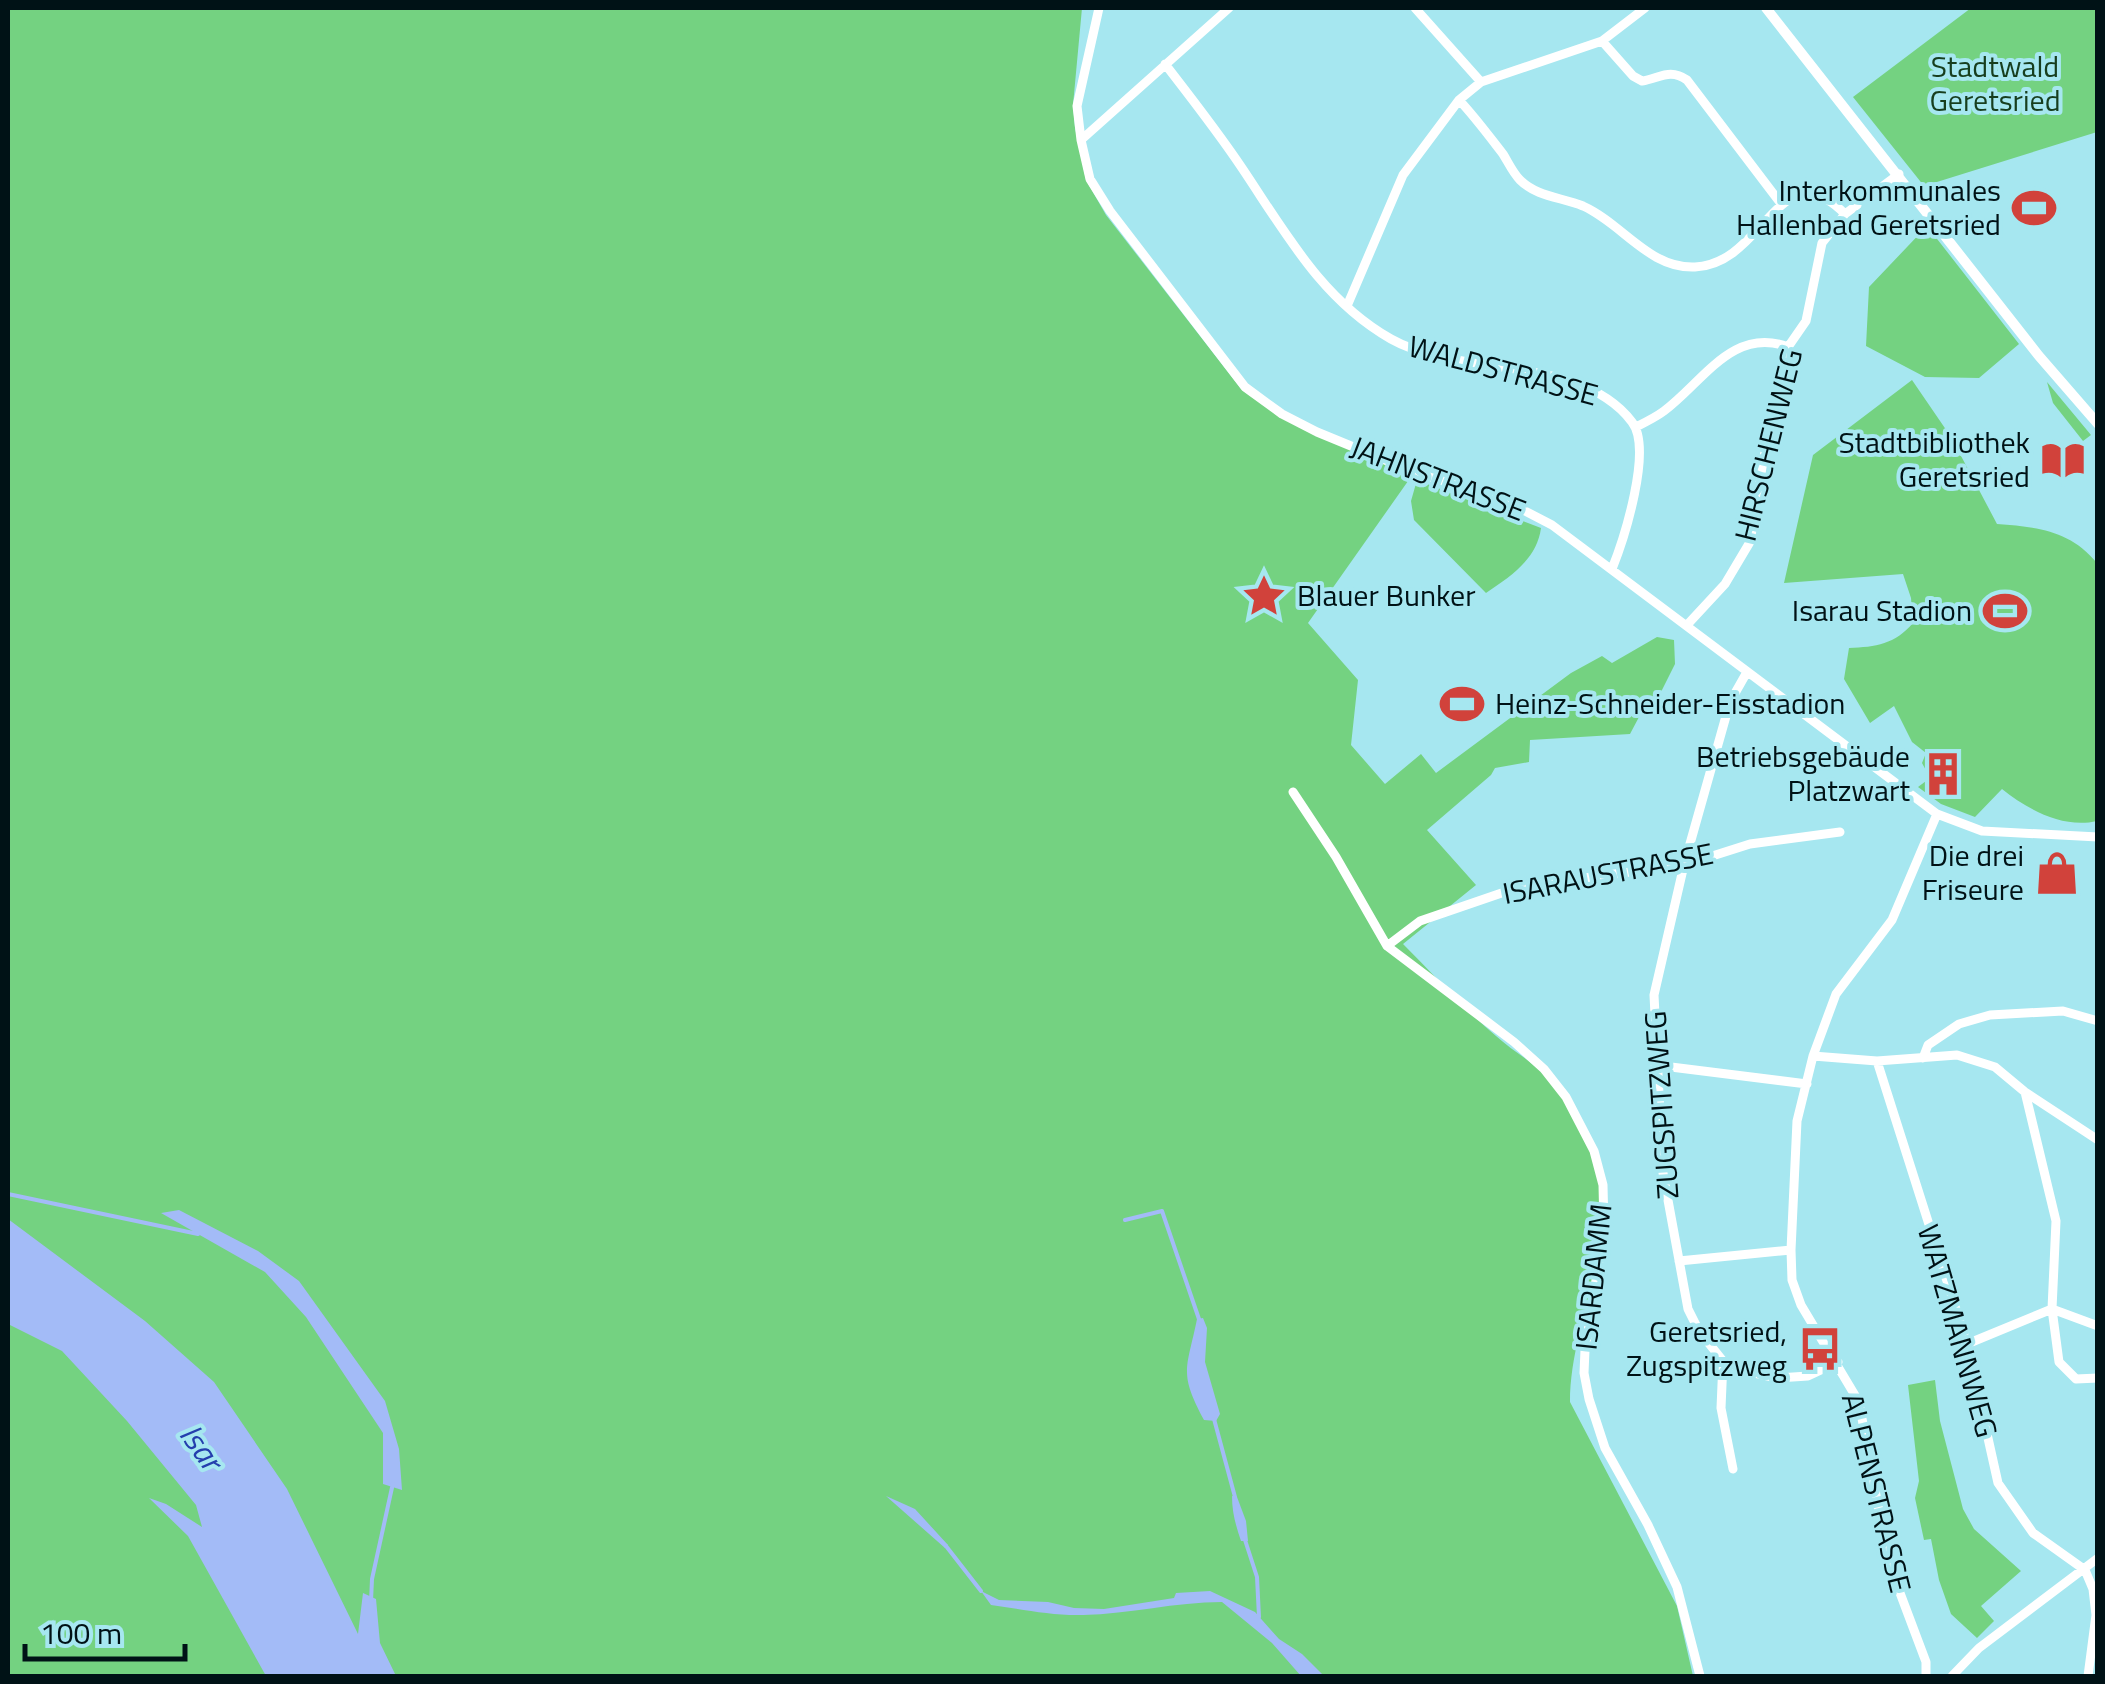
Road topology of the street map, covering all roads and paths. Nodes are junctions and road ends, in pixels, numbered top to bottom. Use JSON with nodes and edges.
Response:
{"nodes":[{"id":1,"x":1099,"y":8,"type":"edge"},
{"id":2,"x":1229,"y":8,"type":"edge"},
{"id":3,"x":1415,"y":8,"type":"edge"},
{"id":4,"x":1645,"y":8,"type":"edge"},
{"id":5,"x":1766,"y":8,"type":"edge"},
{"id":6,"x":1602,"y":41,"type":"junction"},
{"id":7,"x":1165,"y":64,"type":"junction"},
{"id":8,"x":1481,"y":82,"type":"junction"},
{"id":9,"x":1459,"y":100,"type":"junction"},
{"id":10,"x":1081,"y":140,"type":"junction"},
{"id":11,"x":1899,"y":174,"type":"junction"},
{"id":12,"x":1872,"y":194,"type":"dead end"},
{"id":13,"x":1782,"y":204,"type":"junction"},
{"id":14,"x":1857,"y":205,"type":"dead end"},
{"id":15,"x":1845,"y":214,"type":"junction"},
{"id":16,"x":1347,"y":306,"type":"junction"},
{"id":17,"x":1788,"y":348,"type":"junction"},
{"id":18,"x":2098,"y":424,"type":"edge"},
{"id":19,"x":1636,"y":426,"type":"junction"},
{"id":20,"x":1612,"y":569,"type":"junction"},
{"id":21,"x":1687,"y":625,"type":"junction"},
{"id":22,"x":1747,"y":672,"type":"junction"},
{"id":23,"x":1293,"y":792,"type":"dead end"},
{"id":24,"x":1937,"y":814,"type":"junction"},
{"id":25,"x":1840,"y":832,"type":"dead end"},
{"id":26,"x":2098,"y":837,"type":"edge"},
{"id":27,"x":1684,"y":864,"type":"junction"},
{"id":28,"x":1387,"y":946,"type":"junction"},
{"id":29,"x":2098,"y":1020,"type":"edge"},
{"id":30,"x":1813,"y":1056,"type":"junction"},
{"id":31,"x":1922,"y":1058,"type":"junction"},
{"id":32,"x":1877,"y":1061,"type":"junction"},
{"id":33,"x":1655,"y":1064,"type":"junction"},
{"id":34,"x":1807,"y":1084,"type":"junction"},
{"id":35,"x":2026,"y":1092,"type":"junction"},
{"id":36,"x":2098,"y":1140,"type":"edge"},
{"id":37,"x":1791,"y":1250,"type":"junction"},
{"id":38,"x":1680,"y":1262,"type":"junction"},
{"id":39,"x":2052,"y":1309,"type":"junction"},
{"id":40,"x":2098,"y":1326,"type":"edge"},
{"id":41,"x":1967,"y":1344,"type":"junction"},
{"id":42,"x":1723,"y":1360,"type":"junction"},
{"id":43,"x":1838,"y":1362,"type":"junction"},
{"id":44,"x":2098,"y":1378,"type":"edge"},
{"id":45,"x":1733,"y":1469,"type":"dead end"},
{"id":46,"x":2098,"y":1558,"type":"edge"},
{"id":47,"x":2084,"y":1570,"type":"junction"},
{"id":48,"x":1700,"y":1676,"type":"edge"},
{"id":49,"x":1926,"y":1676,"type":"edge"},
{"id":50,"x":1952,"y":1676,"type":"edge"},
{"id":51,"x":2088,"y":1676,"type":"edge"}],
"edges":[{"from":1,"to":10,"type":"street","name":"JAHNSTRASSE"},
{"from":2,"to":7,"type":"street"},
{"from":3,"to":8,"type":"street"},
{"from":4,"to":6,"type":"street"},
{"from":5,"to":11,"type":"street"},
{"from":6,"to":8,"type":"street"},
{"from":6,"to":13,"type":"street"},
{"from":7,"to":10,"type":"street"},
{"from":7,"to":16,"type":"street","name":"WALDSTRASSE"},
{"from":8,"to":9,"type":"street"},
{"from":9,"to":13,"type":"street"},
{"from":9,"to":16,"type":"street"},
{"from":10,"to":20,"type":"street","name":"JAHNSTRASSE"},
{"from":11,"to":12,"type":"street"},
{"from":11,"to":18,"type":"street"},
{"from":13,"to":15,"type":"street"},
{"from":14,"to":15,"type":"street","name":"HIRSCHENWEG"},
{"from":15,"to":17,"type":"street","name":"HIRSCHENWEG"},
{"from":16,"to":19,"type":"street","name":"WALDSTRASSE"},
{"from":17,"to":19,"type":"street"},
{"from":17,"to":21,"type":"street","name":"HIRSCHENWEG"},
{"from":19,"to":20,"type":"street"},
{"from":20,"to":21,"type":"street","name":"JAHNSTRASSE"},
{"from":21,"to":22,"type":"street","name":"JAHNSTRASSE"},
{"from":22,"to":24,"type":"street","name":"JAHNSTRASSE"},
{"from":22,"to":27,"type":"street","name":"ZUGSPITZWEG"},
{"from":23,"to":28,"type":"street","name":"ISARDAMM"},
{"from":24,"to":26,"type":"street","name":"JAHNSTRASSE"},
{"from":24,"to":30,"type":"street","name":"ALPENSTRASSE"},
{"from":25,"to":27,"type":"street","name":"ISARAUSTRASSE"},
{"from":27,"to":28,"type":"street","name":"ISARAUSTRASSE"},
{"from":27,"to":33,"type":"street","name":"ZUGSPITZWEG"},
{"from":28,"to":48,"type":"street","name":"ISARDAMM"},
{"from":29,"to":31,"type":"street"},
{"from":30,"to":32,"type":"street"},
{"from":30,"to":34,"type":"street","name":"ALPENSTRASSE"},
{"from":31,"to":32,"type":"street"},
{"from":31,"to":35,"type":"street"},
{"from":32,"to":41,"type":"street","name":"WATZMANNWEG"},
{"from":33,"to":34,"type":"street"},
{"from":33,"to":38,"type":"street","name":"ZUGSPITZWEG"},
{"from":34,"to":37,"type":"street","name":"ALPENSTRASSE"},
{"from":35,"to":36,"type":"street"},
{"from":35,"to":39,"type":"street"},
{"from":37,"to":38,"type":"street"},
{"from":37,"to":43,"type":"street","name":"ALPENSTRASSE"},
{"from":38,"to":42,"type":"street","name":"ZUGSPITZWEG"},
{"from":39,"to":40,"type":"street"},
{"from":39,"to":41,"type":"street"},
{"from":39,"to":44,"type":"street"},
{"from":41,"to":47,"type":"street","name":"WATZMANNWEG"},
{"from":42,"to":43,"type":"street"},
{"from":42,"to":45,"type":"street"},
{"from":43,"to":49,"type":"street","name":"ALPENSTRASSE"},
{"from":46,"to":47,"type":"street"},
{"from":47,"to":50,"type":"street"},
{"from":47,"to":51,"type":"street"}]}
